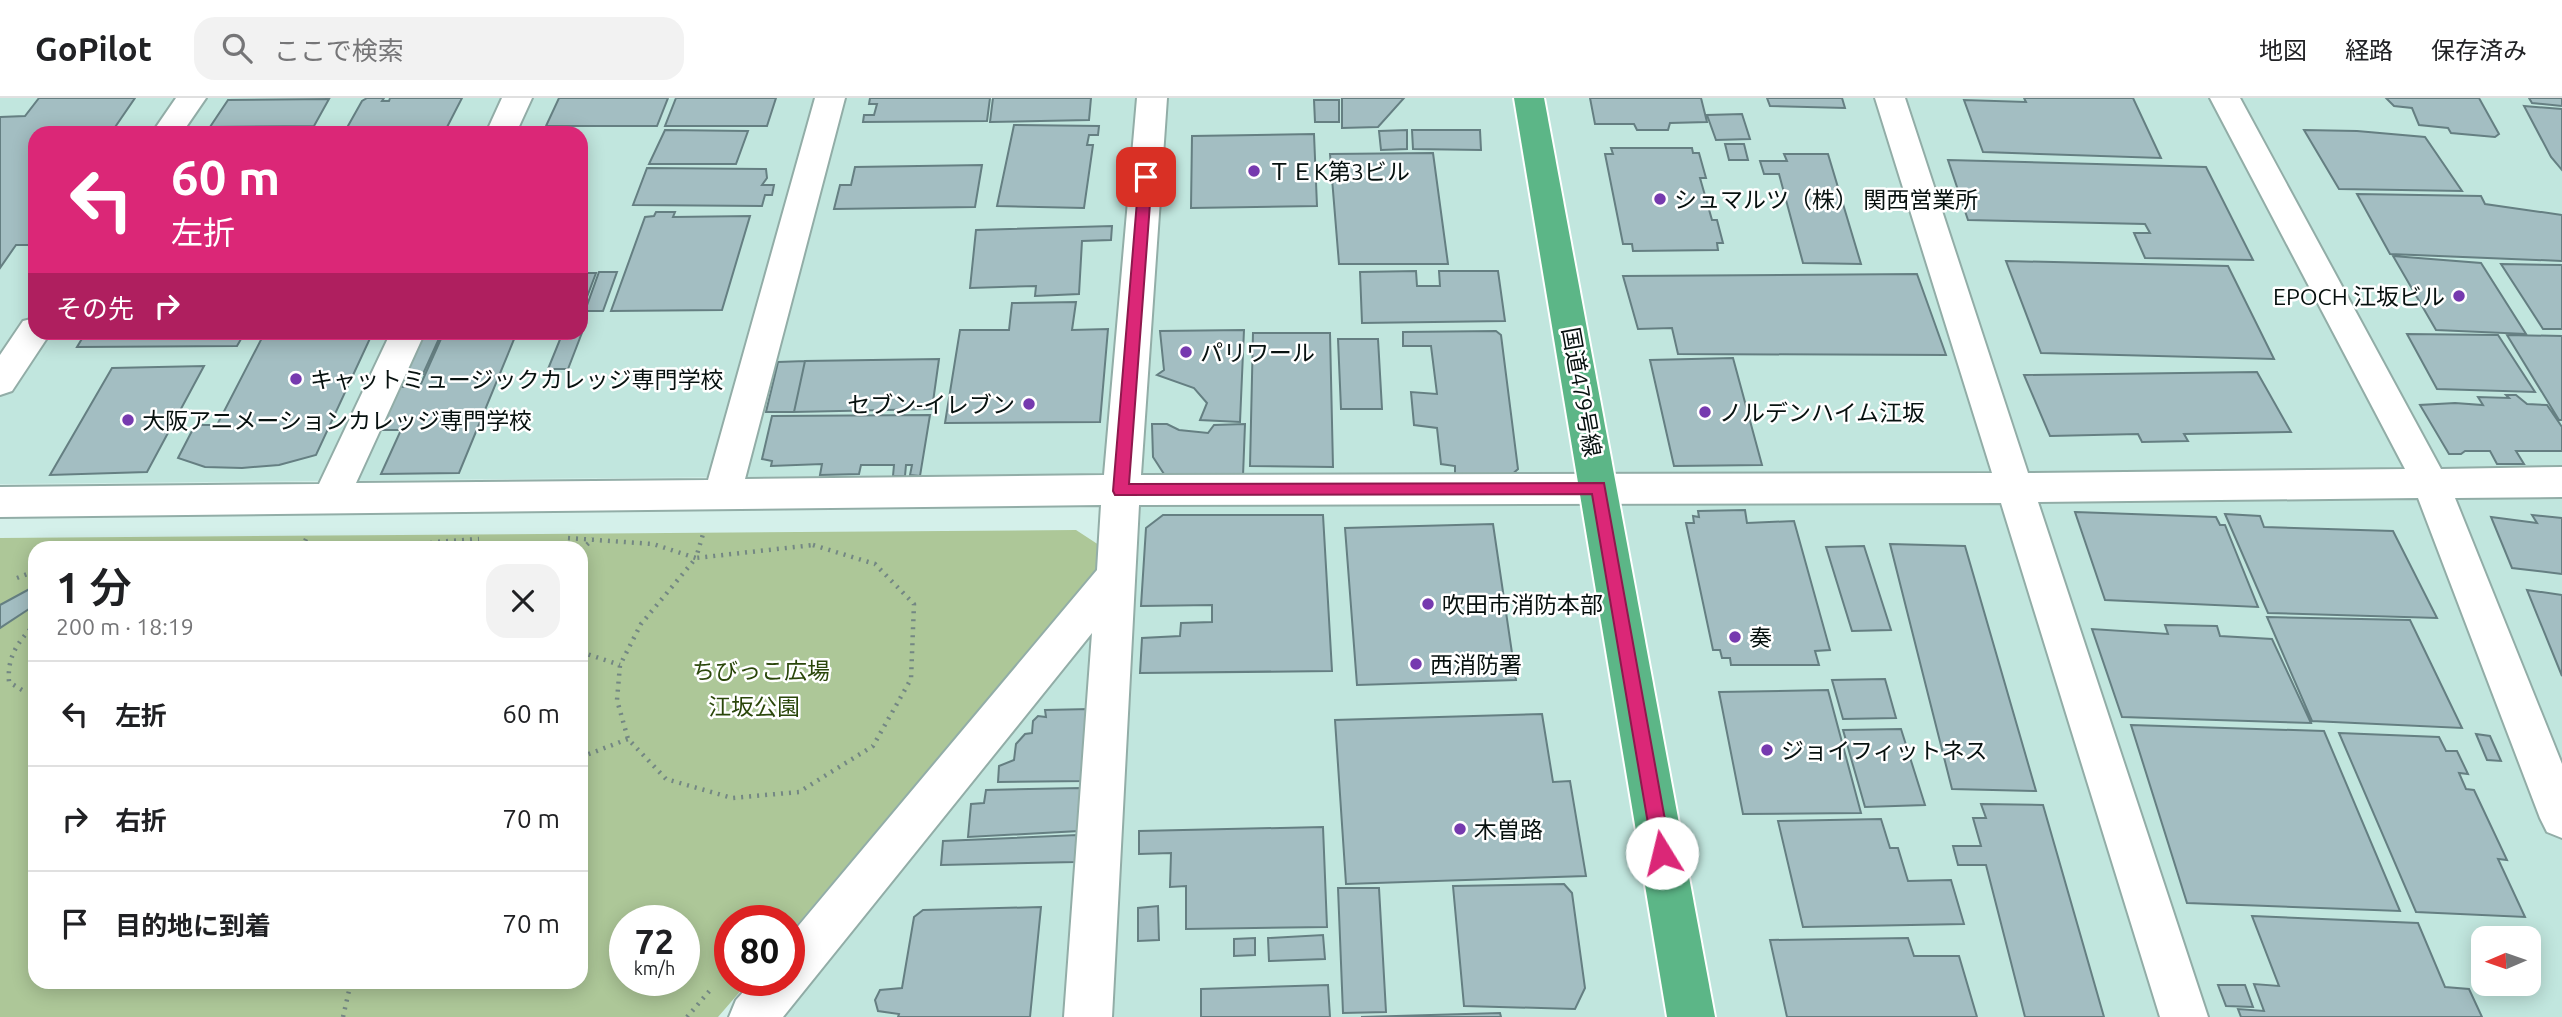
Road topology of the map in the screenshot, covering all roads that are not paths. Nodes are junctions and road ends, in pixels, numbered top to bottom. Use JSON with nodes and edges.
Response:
{"nodes":[{"id":1,"x":191,"y":98,"type":"edge"},
{"id":2,"x":517,"y":98,"type":"edge"},
{"id":3,"x":830,"y":98,"type":"edge"},
{"id":4,"x":1152,"y":98,"type":"edge"},
{"id":5,"x":1529,"y":98,"type":"edge"},
{"id":6,"x":1890,"y":98,"type":"edge"},
{"id":7,"x":2225,"y":98,"type":"edge"},
{"id":8,"x":172,"y":126,"type":"edge"},
{"id":9,"x":504,"y":126,"type":"edge"},
{"id":10,"x":28,"y":340,"type":"edge"},
{"id":11,"x":404,"y":340,"type":"edge"},
{"id":12,"x":0,"y":382,"type":"edge"},
{"id":13,"x":2562,"y":482,"type":"edge"},
{"id":14,"x":2431,"y":484,"type":"junction"},
{"id":15,"x":1599,"y":487,"type":"junction"},
{"id":16,"x":2015,"y":488,"type":"junction"},
{"id":17,"x":1121,"y":491,"type":"junction"},
{"id":18,"x":331,"y":498,"type":"junction"},
{"id":19,"x":0,"y":502,"type":"edge"},
{"id":20,"x":714,"y":508,"type":"junction"},
{"id":21,"x":1115,"y":576,"type":"junction"},
{"id":22,"x":2562,"y":818,"type":"edge"},
{"id":23,"x":805,"y":954,"type":"edge"},
{"id":24,"x":771,"y":996,"type":"edge"},
{"id":25,"x":753,"y":1017,"type":"edge"},
{"id":26,"x":1088,"y":1017,"type":"edge"},
{"id":27,"x":1691,"y":1017,"type":"edge"},
{"id":28,"x":2184,"y":1017,"type":"edge"}],
"edges":[{"from":1,"to":8,"type":"street"},
{"from":2,"to":9,"type":"street"},
{"from":3,"to":20,"type":"street"},
{"from":4,"to":17,"type":"street"},
{"from":5,"to":15,"type":"highway","name":"国道479号線"},
{"from":6,"to":16,"type":"street"},
{"from":7,"to":14,"type":"street"},
{"from":10,"to":12,"type":"street"},
{"from":11,"to":18,"type":"street"},
{"from":13,"to":14,"type":"street"},
{"from":14,"to":16,"type":"street"},
{"from":14,"to":22,"type":"street"},
{"from":15,"to":16,"type":"street"},
{"from":15,"to":17,"type":"street"},
{"from":15,"to":27,"type":"highway","name":"国道479号線"},
{"from":16,"to":28,"type":"street"},
{"from":17,"to":20,"type":"street"},
{"from":17,"to":21,"type":"street"},
{"from":18,"to":19,"type":"street"},
{"from":18,"to":20,"type":"street"},
{"from":21,"to":23,"type":"street"},
{"from":21,"to":26,"type":"street"},
{"from":24,"to":25,"type":"street"}]}
